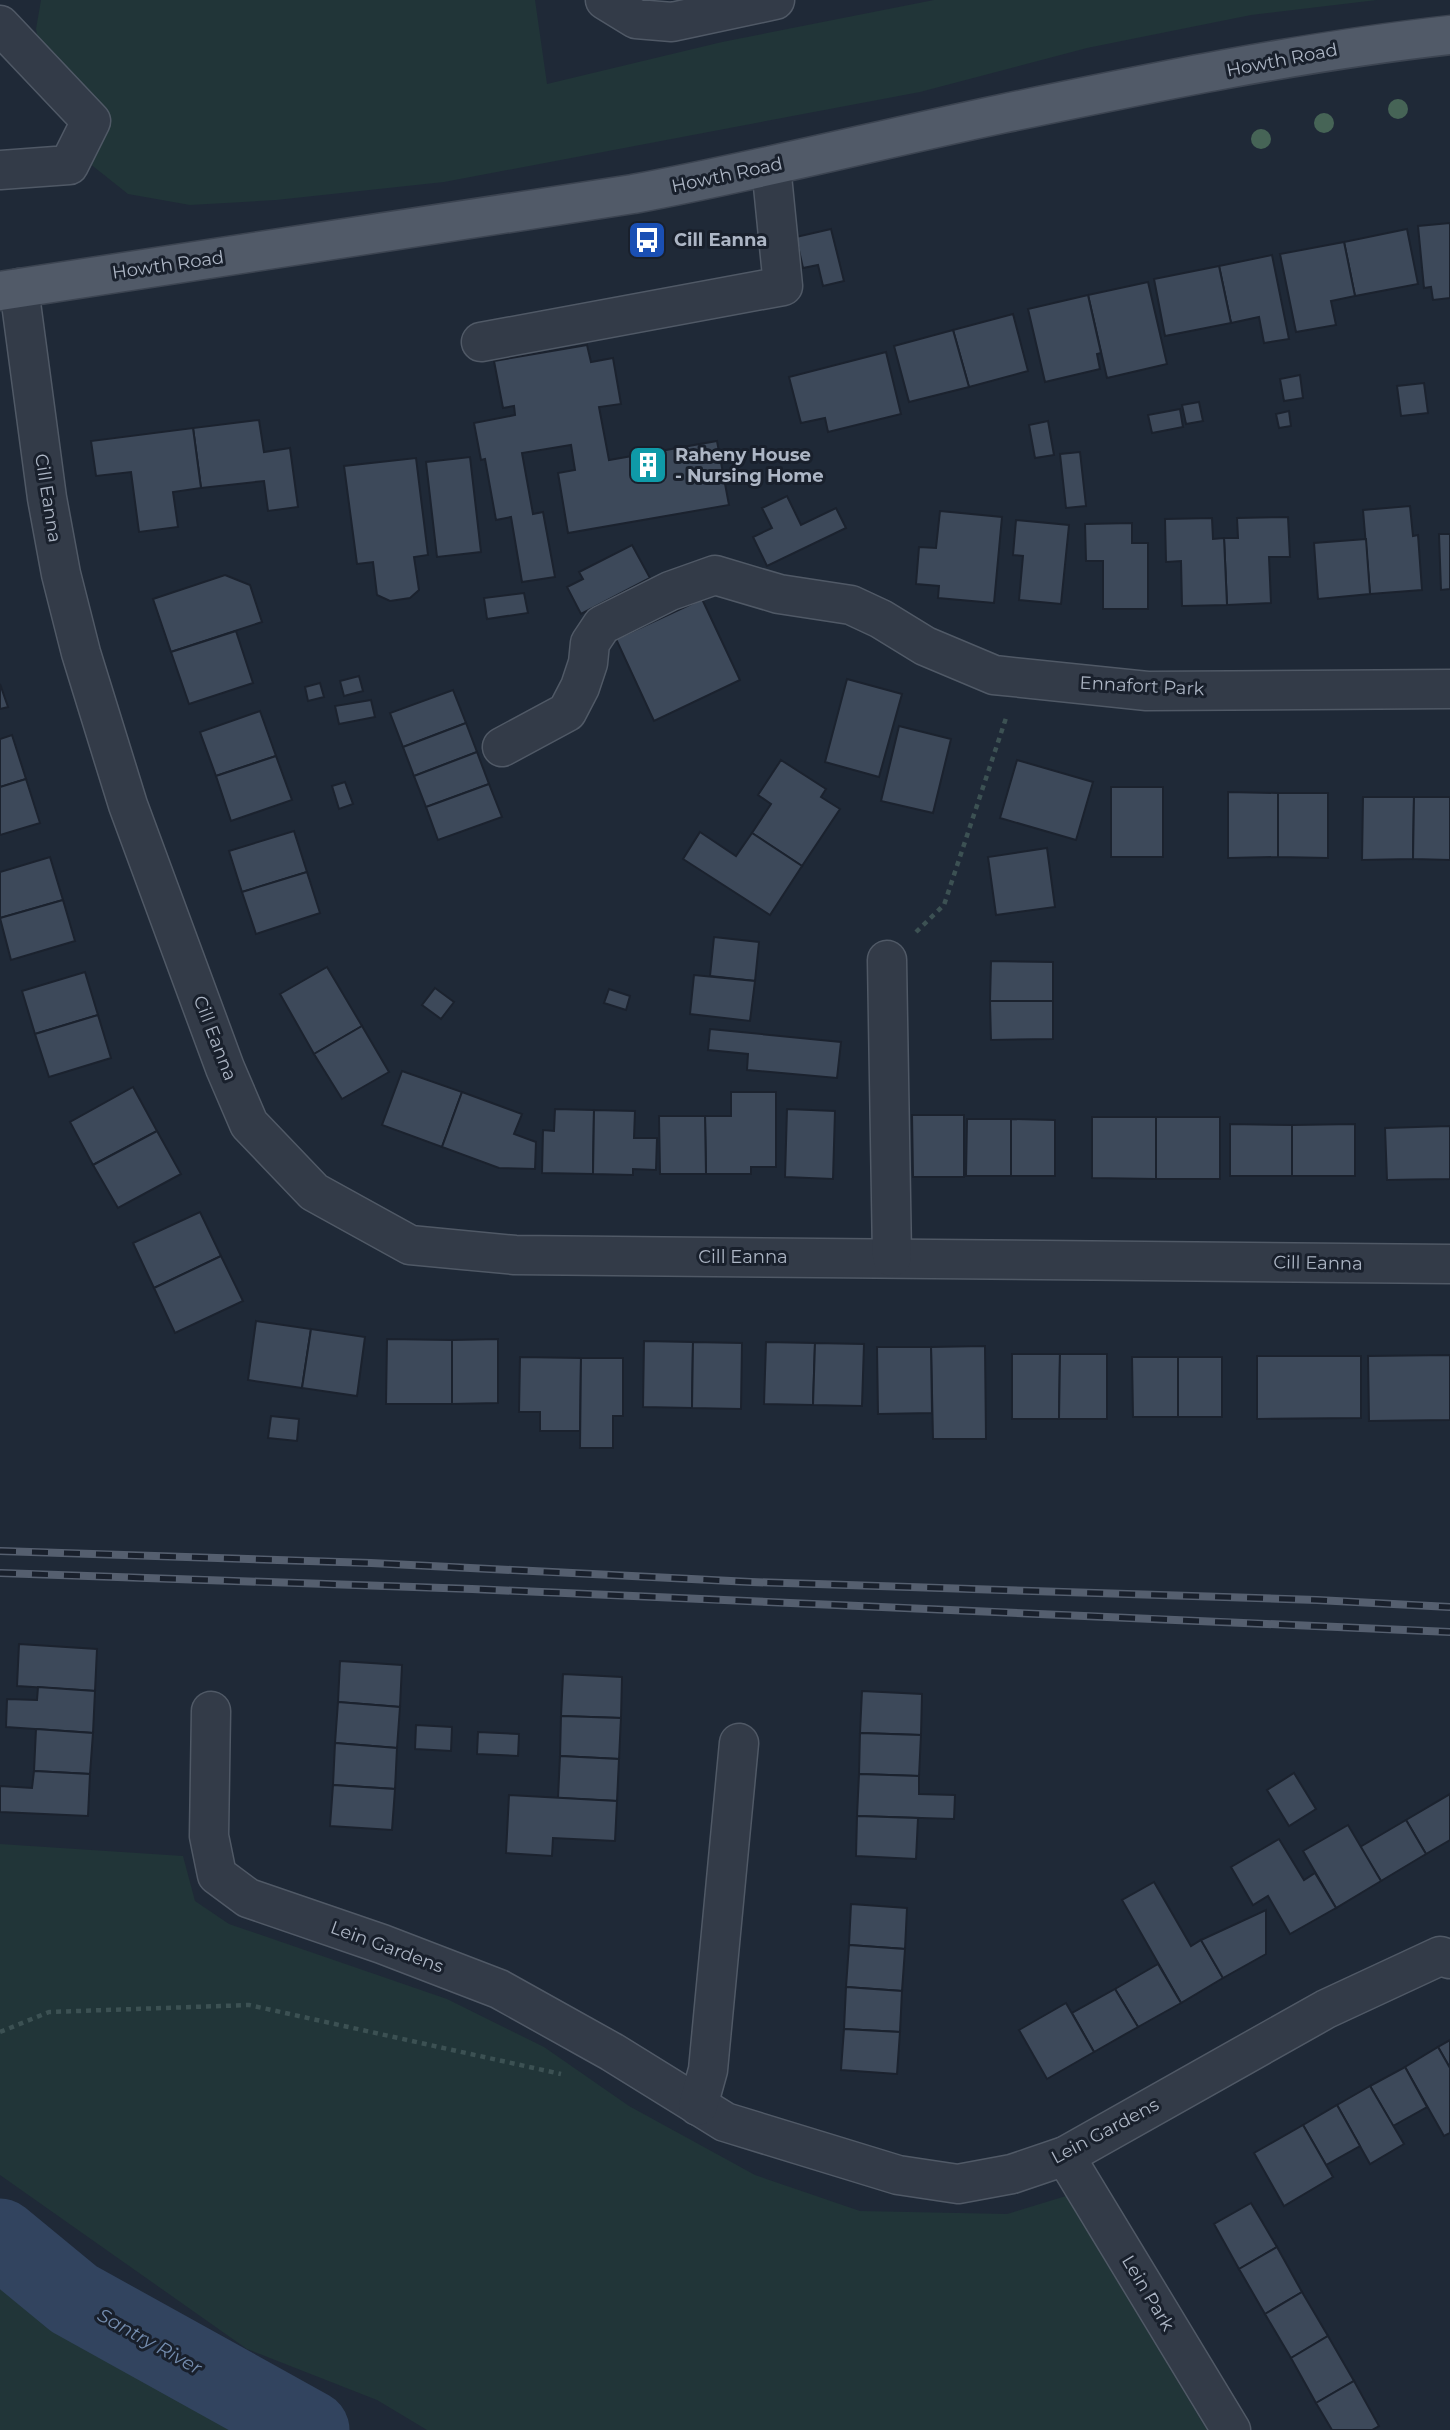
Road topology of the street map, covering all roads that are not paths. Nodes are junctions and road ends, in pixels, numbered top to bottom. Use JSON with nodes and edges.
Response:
{"nodes":[{"id":1,"x":605,"y":0,"type":"edge"},
{"id":2,"x":775,"y":0,"type":"edge"},
{"id":3,"x":0,"y":24,"type":"edge"},
{"id":4,"x":1450,"y":35,"type":"edge"},
{"id":5,"x":771,"y":166,"type":"junction"},
{"id":6,"x":0,"y":170,"type":"edge"},
{"id":7,"x":9,"y":290,"type":"edge"},
{"id":8,"x":481,"y":342,"type":"dead end"},
{"id":9,"x":1450,"y":689,"type":"edge"},
{"id":10,"x":502,"y":747,"type":"dead end"},
{"id":11,"x":887,"y":960,"type":"road end"},
{"id":12,"x":892,"y":1257,"type":"junction"},
{"id":13,"x":1450,"y":1264,"type":"edge"},
{"id":14,"x":211,"y":1711,"type":"dead end"},
{"id":15,"x":739,"y":1743,"type":"dead end"},
{"id":16,"x":1450,"y":1959,"type":"edge"},
{"id":17,"x":698,"y":2106,"type":"junction"},
{"id":18,"x":1065,"y":2157,"type":"junction"},
{"id":19,"x":1231,"y":2430,"type":"edge"}],
"edges":[{"from":1,"to":2,"type":"street"},
{"from":3,"to":6,"type":"street"},
{"from":4,"to":5,"type":"main road","name":"Howth Road"},
{"from":5,"to":7,"type":"main road","name":"Howth Road"},
{"from":5,"to":8,"type":"street"},
{"from":7,"to":12,"type":"street","name":"Cill Eanna"},
{"from":9,"to":10,"type":"street","name":"Ennafort Park"},
{"from":11,"to":12,"type":"street"},
{"from":12,"to":13,"type":"street","name":"Cill Eanna"},
{"from":14,"to":17,"type":"street","name":"Lein Gardens"},
{"from":15,"to":17,"type":"street"},
{"from":16,"to":18,"type":"street","name":"Lein Gardens"},
{"from":17,"to":18,"type":"street","name":"Lein Gardens"},
{"from":18,"to":19,"type":"street","name":"Lein Park"}]}
